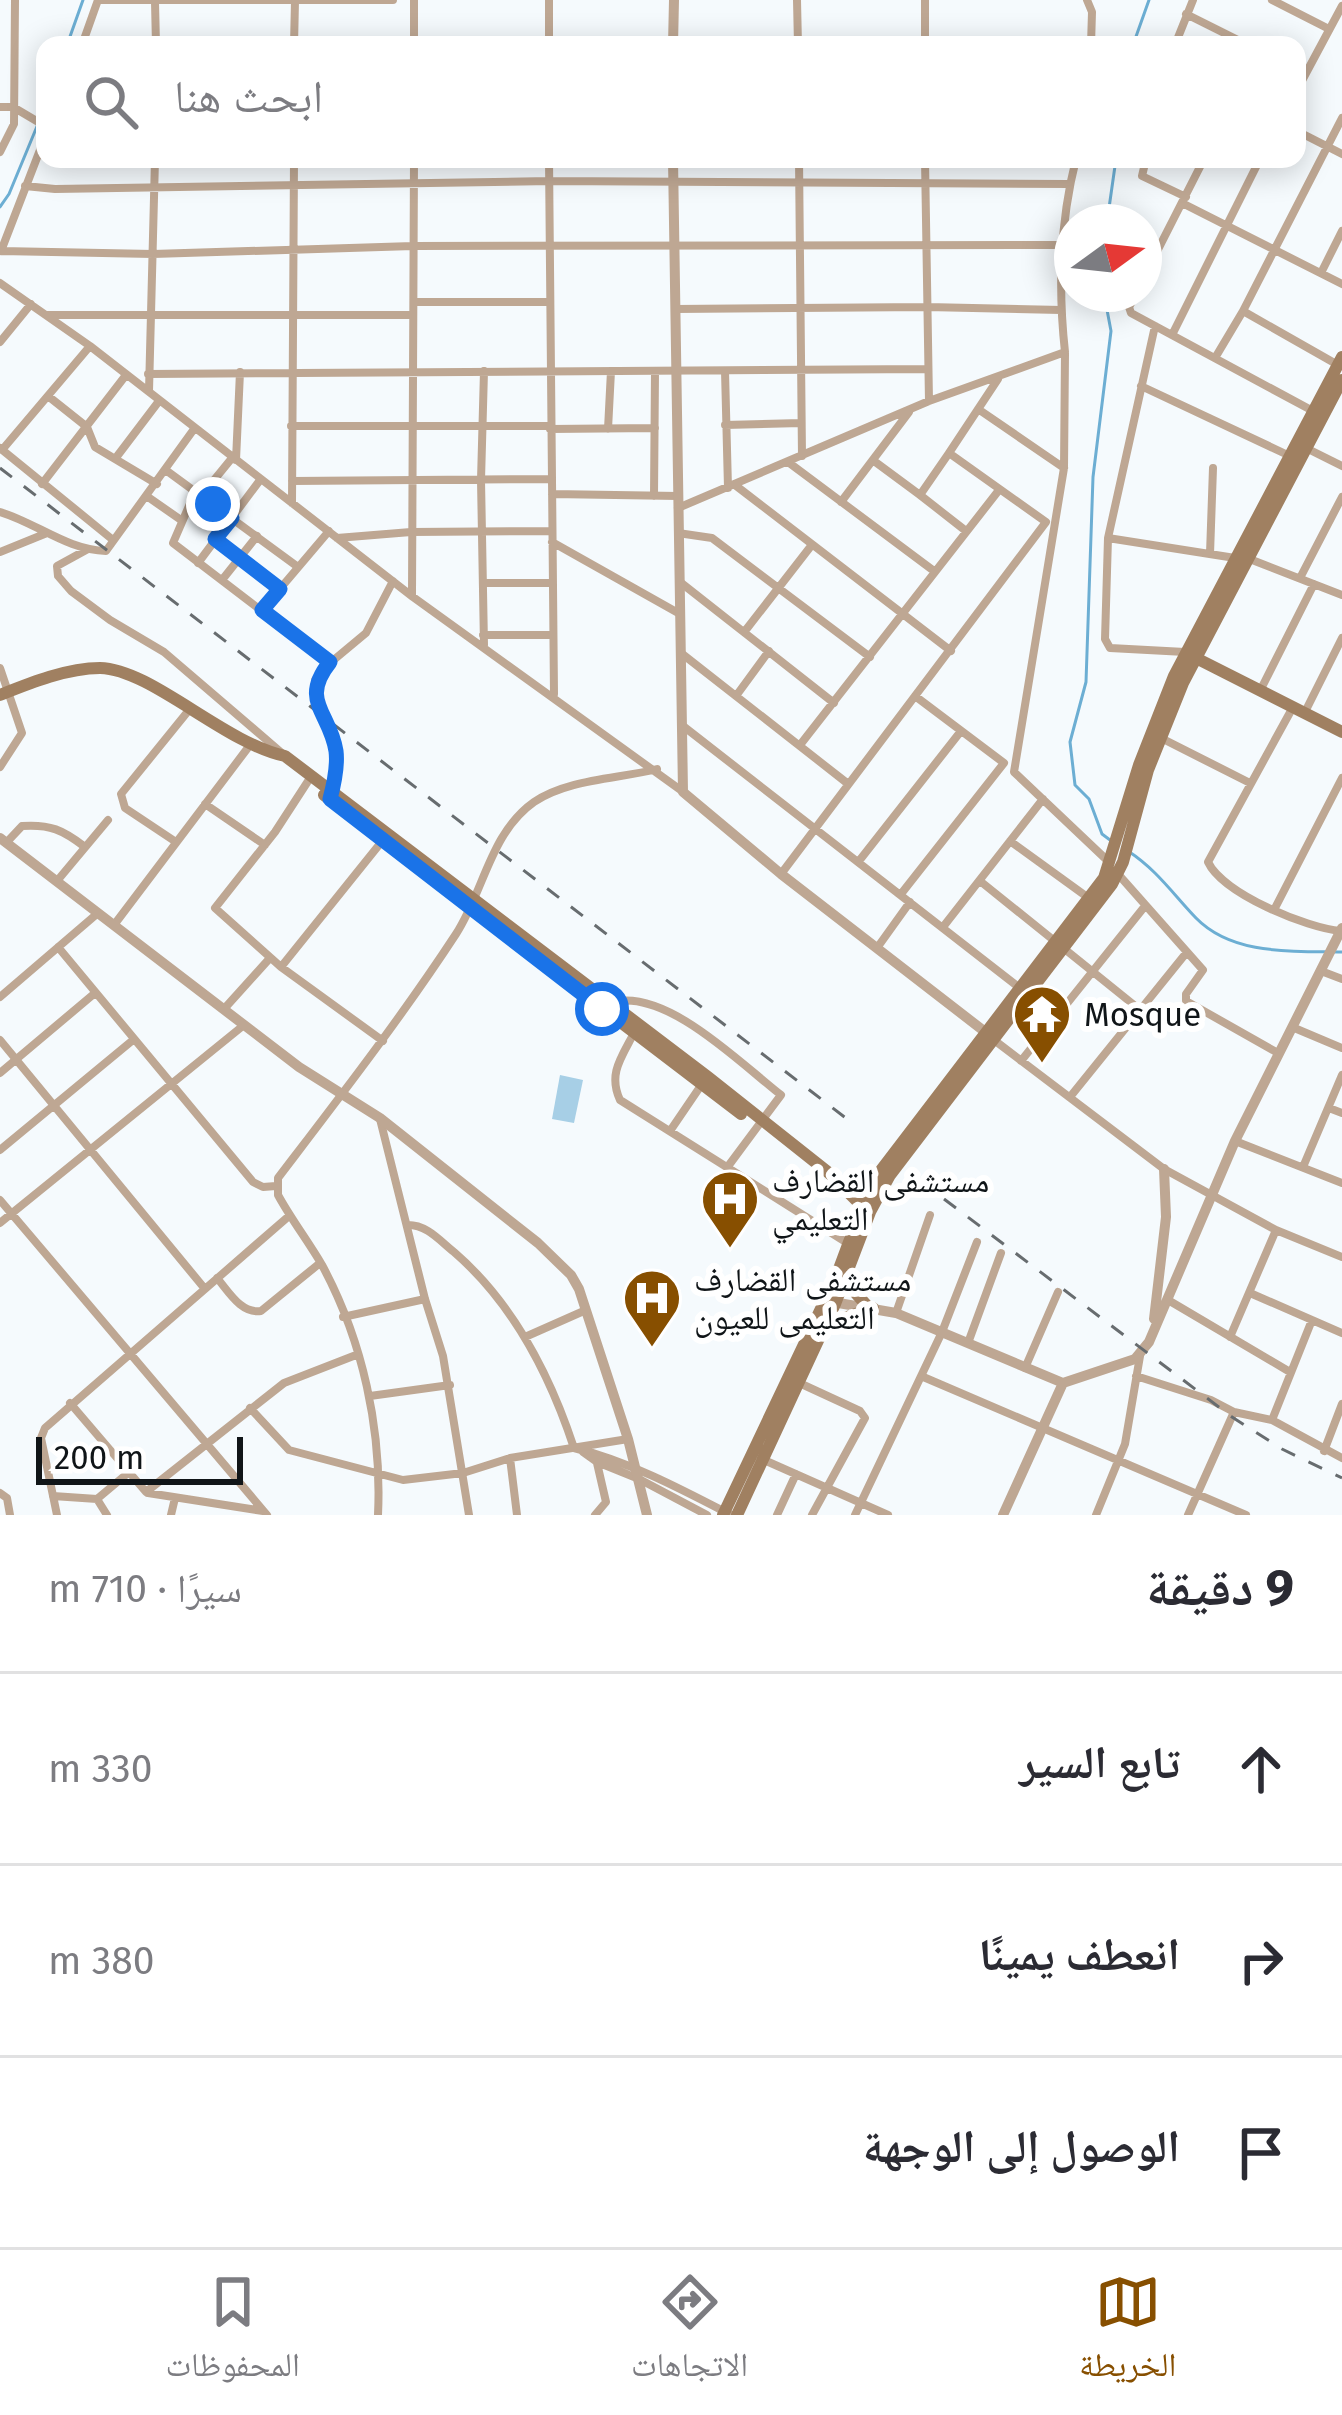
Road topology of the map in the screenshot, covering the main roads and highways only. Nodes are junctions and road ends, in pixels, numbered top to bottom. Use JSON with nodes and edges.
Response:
{"nodes":[{"id":1,"x":1340,"y":361,"type":"edge"},
{"id":2,"x":1342,"y":380,"type":"edge"},
{"id":3,"x":1298,"y":449,"type":"junction"},
{"id":4,"x":1191,"y":655,"type":"junction"},
{"id":5,"x":5,"y":693,"type":"edge"},
{"id":6,"x":1342,"y":732,"type":"edge"},
{"id":7,"x":331,"y":795,"type":"junction"},
{"id":8,"x":1117,"y":862,"type":"junction"},
{"id":9,"x":473,"y":903,"type":"junction"},
{"id":10,"x":1061,"y":944,"type":"junction"},
{"id":11,"x":606,"y":1006,"type":"junction"},
{"id":12,"x":990,"y":1036,"type":"junction"},
{"id":13,"x":760,"y":1124,"type":"junction"},
{"id":14,"x":866,"y":1209,"type":"junction"},
{"id":15,"x":835,"y":1293,"type":"junction"},
{"id":16,"x":825,"y":1325,"type":"junction"},
{"id":17,"x":792,"y":1380,"type":"junction"},
{"id":18,"x":729,"y":1514,"type":"edge"}],
"edges":[{"from":1,"to":3,"type":"main road"},
{"from":2,"to":3,"type":"main road"},
{"from":3,"to":4,"type":"main road"},
{"from":4,"to":6,"type":"main road"},
{"from":4,"to":8,"type":"main road"},
{"from":4,"to":8,"type":"main road"},
{"from":5,"to":7,"type":"main road"},
{"from":7,"to":9,"type":"main road"},
{"from":7,"to":9,"type":"main road"},
{"from":8,"to":10,"type":"main road"},
{"from":8,"to":10,"type":"main road"},
{"from":9,"to":11,"type":"main road"},
{"from":10,"to":12,"type":"main road"},
{"from":10,"to":12,"type":"main road"},
{"from":11,"to":13,"type":"main road"},
{"from":11,"to":13,"type":"main road"},
{"from":12,"to":14,"type":"main road"},
{"from":13,"to":14,"type":"main road"},
{"from":14,"to":15,"type":"main road"},
{"from":14,"to":15,"type":"main road"},
{"from":15,"to":16,"type":"main road"},
{"from":15,"to":16,"type":"main road"},
{"from":15,"to":17,"type":"main road"},
{"from":16,"to":17,"type":"main road"},
{"from":17,"to":18,"type":"main road"},
{"from":17,"to":18,"type":"main road"}]}
